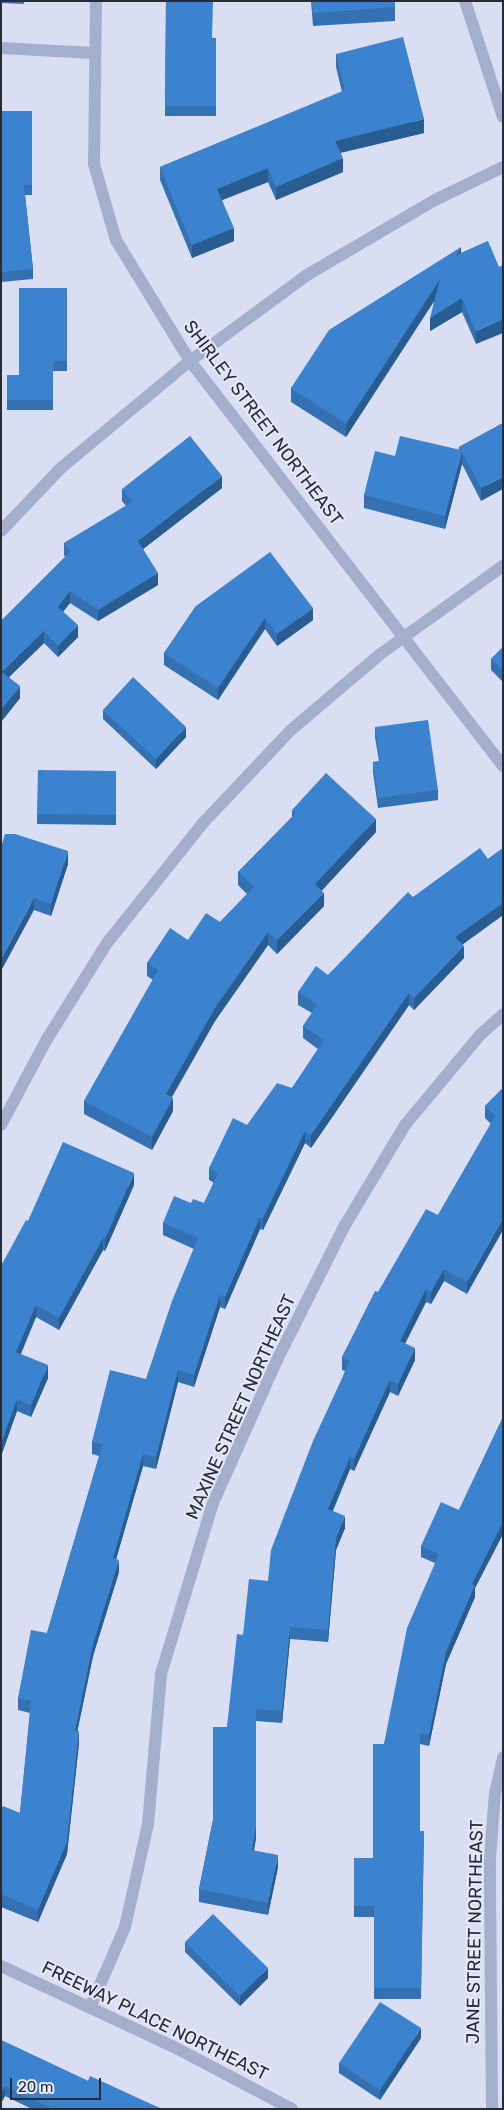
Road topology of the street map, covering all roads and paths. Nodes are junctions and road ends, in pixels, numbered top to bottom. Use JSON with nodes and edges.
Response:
{"nodes":[{"id":1,"x":96,"y":1,"type":"edge"},
{"id":2,"x":465,"y":1,"type":"edge"},
{"id":3,"x":1,"y":48,"type":"edge"},
{"id":4,"x":93,"y":53,"type":"junction"},
{"id":5,"x":503,"y":117,"type":"edge"},
{"id":6,"x":503,"y":167,"type":"edge"},
{"id":7,"x":190,"y":361,"type":"junction"},
{"id":8,"x":1,"y":531,"type":"edge"},
{"id":9,"x":503,"y":566,"type":"edge"},
{"id":10,"x":404,"y":636,"type":"junction"},
{"id":11,"x":503,"y":766,"type":"edge"},
{"id":12,"x":503,"y":1014,"type":"edge"},
{"id":13,"x":1,"y":1125,"type":"edge"},
{"id":14,"x":503,"y":1757,"type":"edge"},
{"id":15,"x":1,"y":1966,"type":"edge"},
{"id":16,"x":90,"y":2008,"type":"junction"},
{"id":17,"x":292,"y":2109,"type":"edge"},
{"id":18,"x":492,"y":2109,"type":"edge"}],
"edges":[{"from":1,"to":4,"type":"street","name":"SHIRLEY STREET NORTHEAST"},
{"from":2,"to":5,"type":"street"},
{"from":3,"to":4,"type":"street"},
{"from":4,"to":7,"type":"street","name":"SHIRLEY STREET NORTHEAST"},
{"from":6,"to":7,"type":"street"},
{"from":7,"to":8,"type":"street"},
{"from":7,"to":10,"type":"street","name":"SHIRLEY STREET NORTHEAST"},
{"from":9,"to":10,"type":"street"},
{"from":10,"to":11,"type":"street","name":"SHIRLEY STREET NORTHEAST"},
{"from":10,"to":13,"type":"street"},
{"from":12,"to":16,"type":"street","name":"MAXINE STREET NORTHEAST"},
{"from":14,"to":18,"type":"street","name":"JANE STREET NORTHEAST"},
{"from":15,"to":16,"type":"street","name":"FREEWAY PLACE NORTHEAST"},
{"from":16,"to":17,"type":"street","name":"FREEWAY PLACE NORTHEAST"}]}
